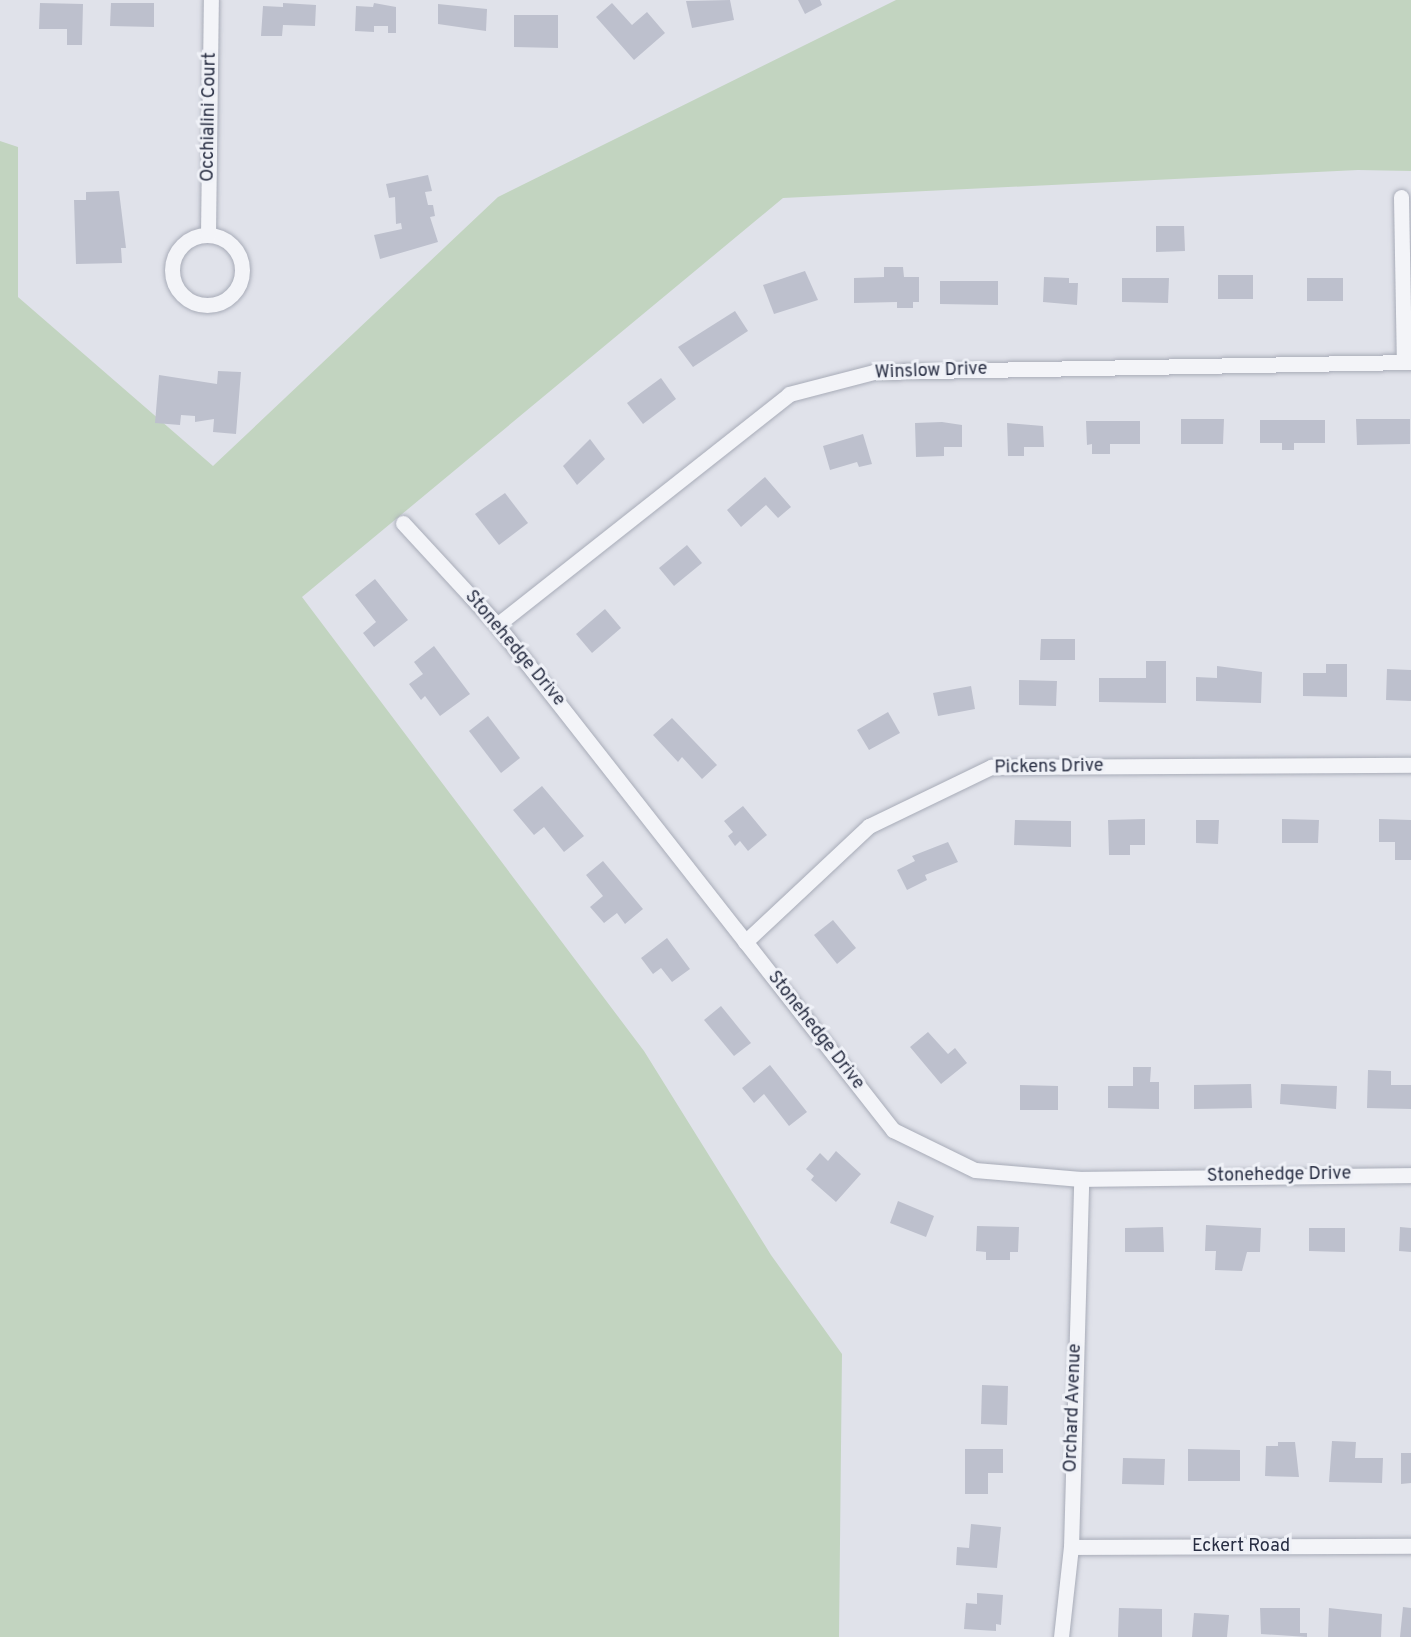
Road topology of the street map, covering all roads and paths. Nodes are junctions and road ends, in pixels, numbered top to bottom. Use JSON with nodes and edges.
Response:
{"nodes":[{"id":1,"x":211,"y":0,"type":"edge"},
{"id":2,"x":1401,"y":197,"type":"dead end"},
{"id":3,"x":208,"y":235,"type":"junction"},
{"id":4,"x":1408,"y":362,"type":"edge"},
{"id":5,"x":403,"y":523,"type":"dead end"},
{"id":6,"x":497,"y":625,"type":"junction"},
{"id":7,"x":1411,"y":765,"type":"edge"},
{"id":8,"x":745,"y":942,"type":"junction"},
{"id":9,"x":1411,"y":1175,"type":"edge"},
{"id":10,"x":1081,"y":1179,"type":"junction"},
{"id":11,"x":1411,"y":1546,"type":"edge"},
{"id":12,"x":1071,"y":1547,"type":"junction"},
{"id":13,"x":1061,"y":1637,"type":"edge"}],
"edges":[{"from":1,"to":3,"type":"street","name":"Occhialini Court"},
{"from":2,"to":4,"type":"street"},
{"from":3,"to":3,"type":"street"},
{"from":4,"to":6,"type":"street","name":"Winslow Drive"},
{"from":5,"to":6,"type":"street","name":"Stonehedge Drive"},
{"from":6,"to":8,"type":"street","name":"Stonehedge Drive"},
{"from":7,"to":8,"type":"street","name":"Pickens Drive"},
{"from":8,"to":10,"type":"street","name":"Stonehedge Drive"},
{"from":9,"to":10,"type":"street","name":"Stonehedge Drive"},
{"from":10,"to":12,"type":"street","name":"Orchard Avenue"},
{"from":11,"to":12,"type":"street","name":"Eckert Road"},
{"from":12,"to":13,"type":"street","name":"Orchard Avenue"}]}
